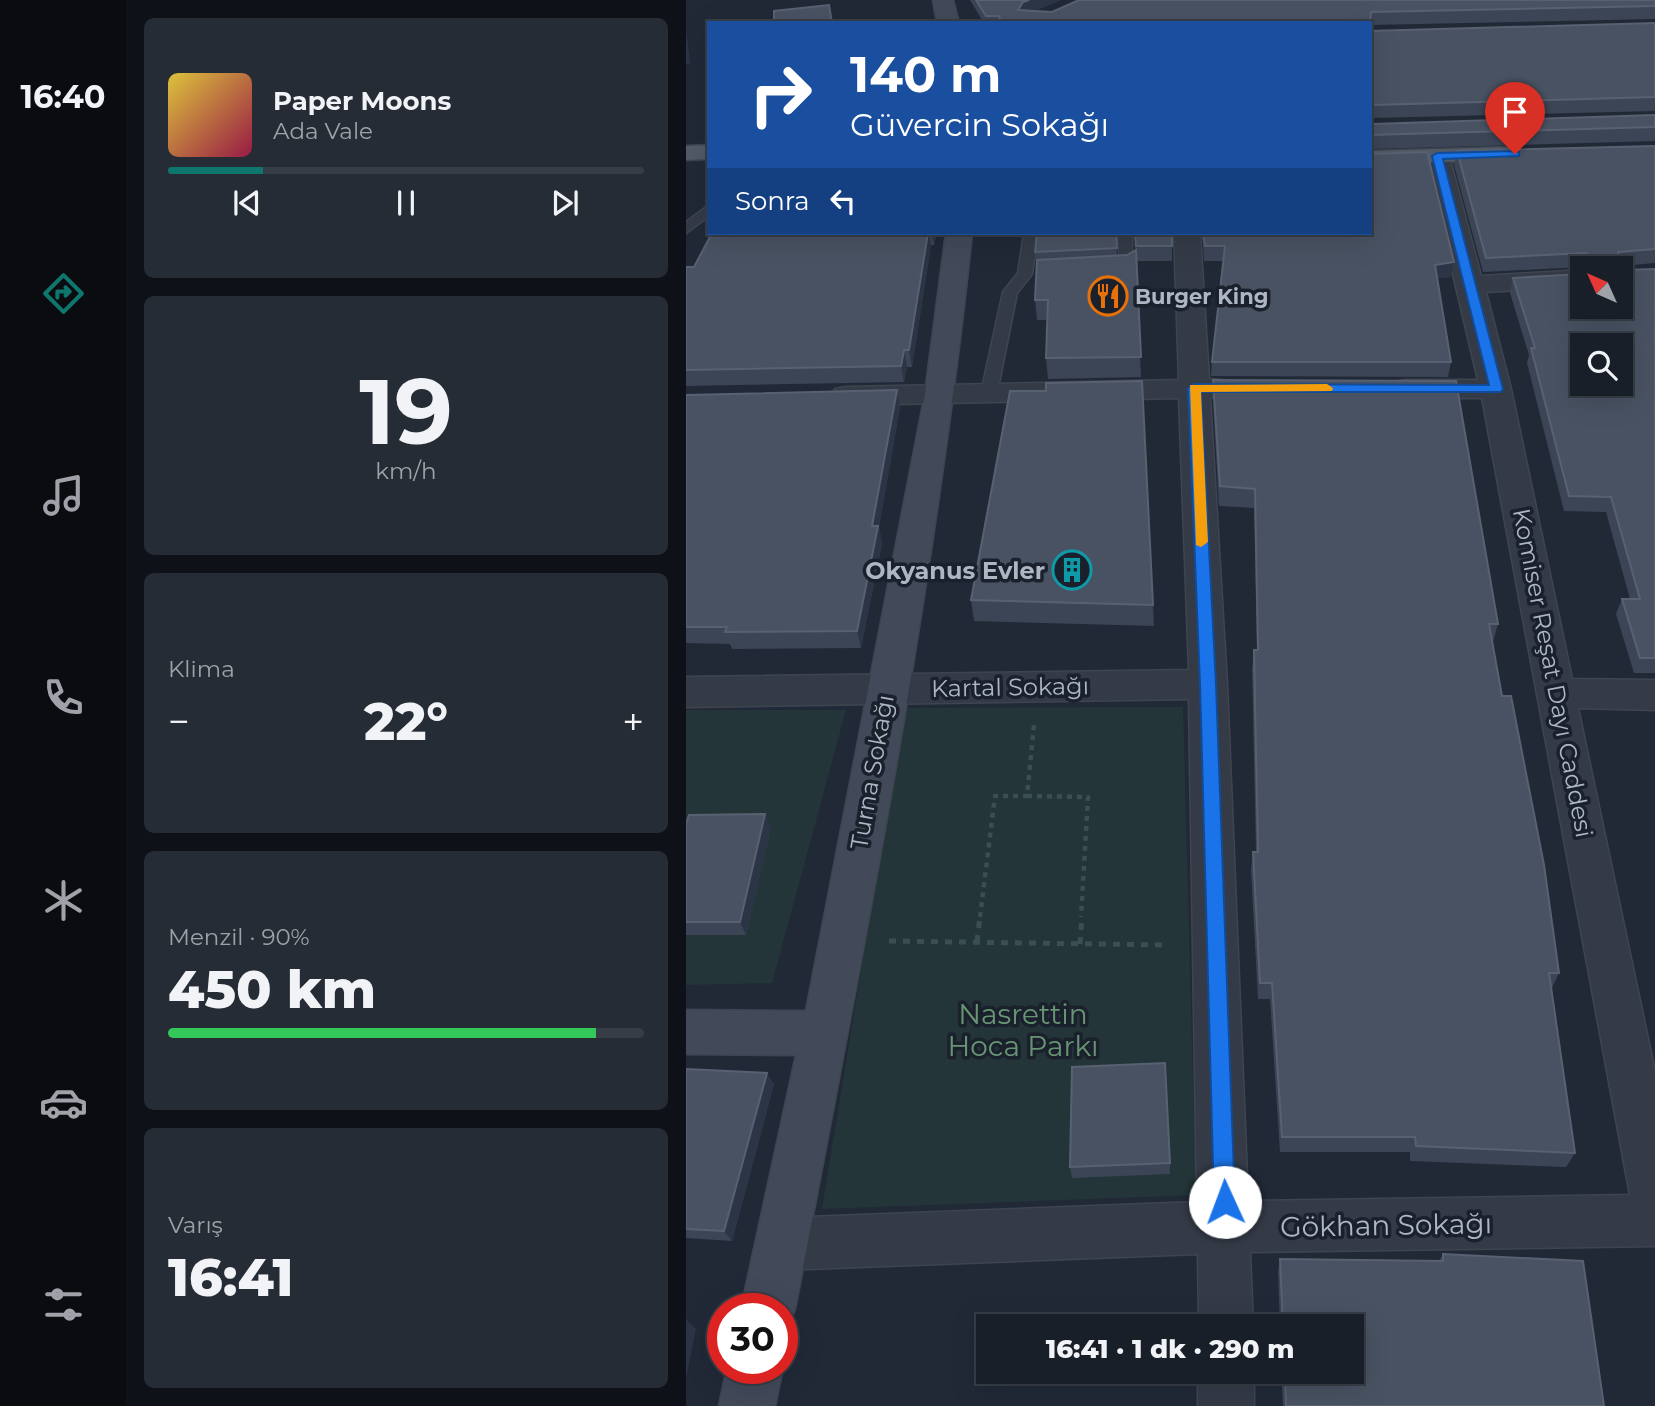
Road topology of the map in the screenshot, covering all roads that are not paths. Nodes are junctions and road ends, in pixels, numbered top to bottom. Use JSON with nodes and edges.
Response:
{"nodes":[{"id":1,"x":943,"y":0,"type":"edge"},
{"id":2,"x":948,"y":21,"type":"edge"},
{"id":3,"x":1436,"y":145,"type":"junction"},
{"id":4,"x":707,"y":152,"type":"edge"},
{"id":5,"x":686,"y":153,"type":"edge"},
{"id":6,"x":1528,"y":153,"type":"edge"},
{"id":7,"x":1372,"y":158,"type":"edge"},
{"id":8,"x":686,"y":172,"type":"edge"},
{"id":9,"x":707,"y":172,"type":"edge"},
{"id":10,"x":707,"y":211,"type":"edge"},
{"id":11,"x":686,"y":229,"type":"edge"},
{"id":12,"x":959,"y":235,"type":"edge"},
{"id":13,"x":1031,"y":235,"type":"edge"},
{"id":14,"x":1125,"y":235,"type":"edge"},
{"id":15,"x":1187,"y":235,"type":"edge"},
{"id":16,"x":1102,"y":270,"type":"edge"},
{"id":17,"x":1570,"y":279,"type":"edge"},
{"id":18,"x":1468,"y":285,"type":"junction"},
{"id":19,"x":1194,"y":388,"type":"junction"},
{"id":20,"x":1249,"y":388,"type":"edge"},
{"id":21,"x":1373,"y":388,"type":"edge"},
{"id":22,"x":1496,"y":389,"type":"junction"},
{"id":23,"x":989,"y":393,"type":"junction"},
{"id":24,"x":940,"y":394,"type":"junction"},
{"id":25,"x":820,"y":396,"type":"edge"},
{"id":26,"x":1208,"y":684,"type":"junction"},
{"id":27,"x":887,"y":689,"type":"junction"},
{"id":28,"x":686,"y":692,"type":"edge"},
{"id":29,"x":1557,"y":693,"type":"junction"},
{"id":30,"x":1655,"y":695,"type":"edge"},
{"id":31,"x":686,"y":1032,"type":"edge"},
{"id":32,"x":826,"y":1033,"type":"junction"},
{"id":33,"x":1655,"y":1194,"type":"edge"},
{"id":34,"x":1655,"y":1220,"type":"edge"},
{"id":35,"x":1226,"y":1227,"type":"junction"},
{"id":36,"x":782,"y":1244,"type":"junction"},
{"id":37,"x":771,"y":1293,"type":"edge"},
{"id":38,"x":1226,"y":1314,"type":"edge"},
{"id":39,"x":752,"y":1384,"type":"edge"},
{"id":40,"x":1226,"y":1384,"type":"edge"},
{"id":41,"x":747,"y":1406,"type":"edge"},
{"id":42,"x":1226,"y":1406,"type":"edge"}],
"edges":[{"from":1,"to":2,"type":"main road"},
{"from":3,"to":6,"type":"main road"},
{"from":3,"to":7,"type":"main road"},
{"from":3,"to":18,"type":"street","name":"Komiser Reşat Dayı Caddesi"},
{"from":4,"to":5,"type":"main road"},
{"from":8,"to":9,"type":"main road"},
{"from":10,"to":11,"type":"lane"},
{"from":12,"to":24,"type":"main road","name":"Turna Sokağı"},
{"from":13,"to":23,"type":"lane"},
{"from":14,"to":16,"type":"lane"},
{"from":15,"to":19,"type":"street"},
{"from":17,"to":18,"type":"street"},
{"from":18,"to":22,"type":"street","name":"Komiser Reşat Dayı Caddesi"},
{"from":19,"to":20,"type":"street"},
{"from":19,"to":23,"type":"street"},
{"from":19,"to":26,"type":"street"},
{"from":21,"to":22,"type":"street"},
{"from":22,"to":29,"type":"street","name":"Komiser Reşat Dayı Caddesi"},
{"from":23,"to":24,"type":"street"},
{"from":24,"to":25,"type":"street"},
{"from":24,"to":27,"type":"main road","name":"Turna Sokağı"},
{"from":26,"to":27,"type":"street","name":"Kartal Sokağı"},
{"from":26,"to":35,"type":"street"},
{"from":27,"to":28,"type":"street","name":"Kartal Sokağı"},
{"from":27,"to":32,"type":"main road","name":"Turna Sokağı"},
{"from":29,"to":30,"type":"street"},
{"from":29,"to":33,"type":"street","name":"Komiser Reşat Dayı Caddesi"},
{"from":31,"to":32,"type":"main road"},
{"from":32,"to":36,"type":"main road","name":"Turna Sokağı"},
{"from":34,"to":35,"type":"street","name":"Gökhan Sokağı"},
{"from":35,"to":36,"type":"street","name":"Gökhan Sokağı"},
{"from":35,"to":38,"type":"street"},
{"from":36,"to":37,"type":"main road","name":"Turna Sokağı"},
{"from":39,"to":41,"type":"main road"},
{"from":40,"to":42,"type":"street"}]}
